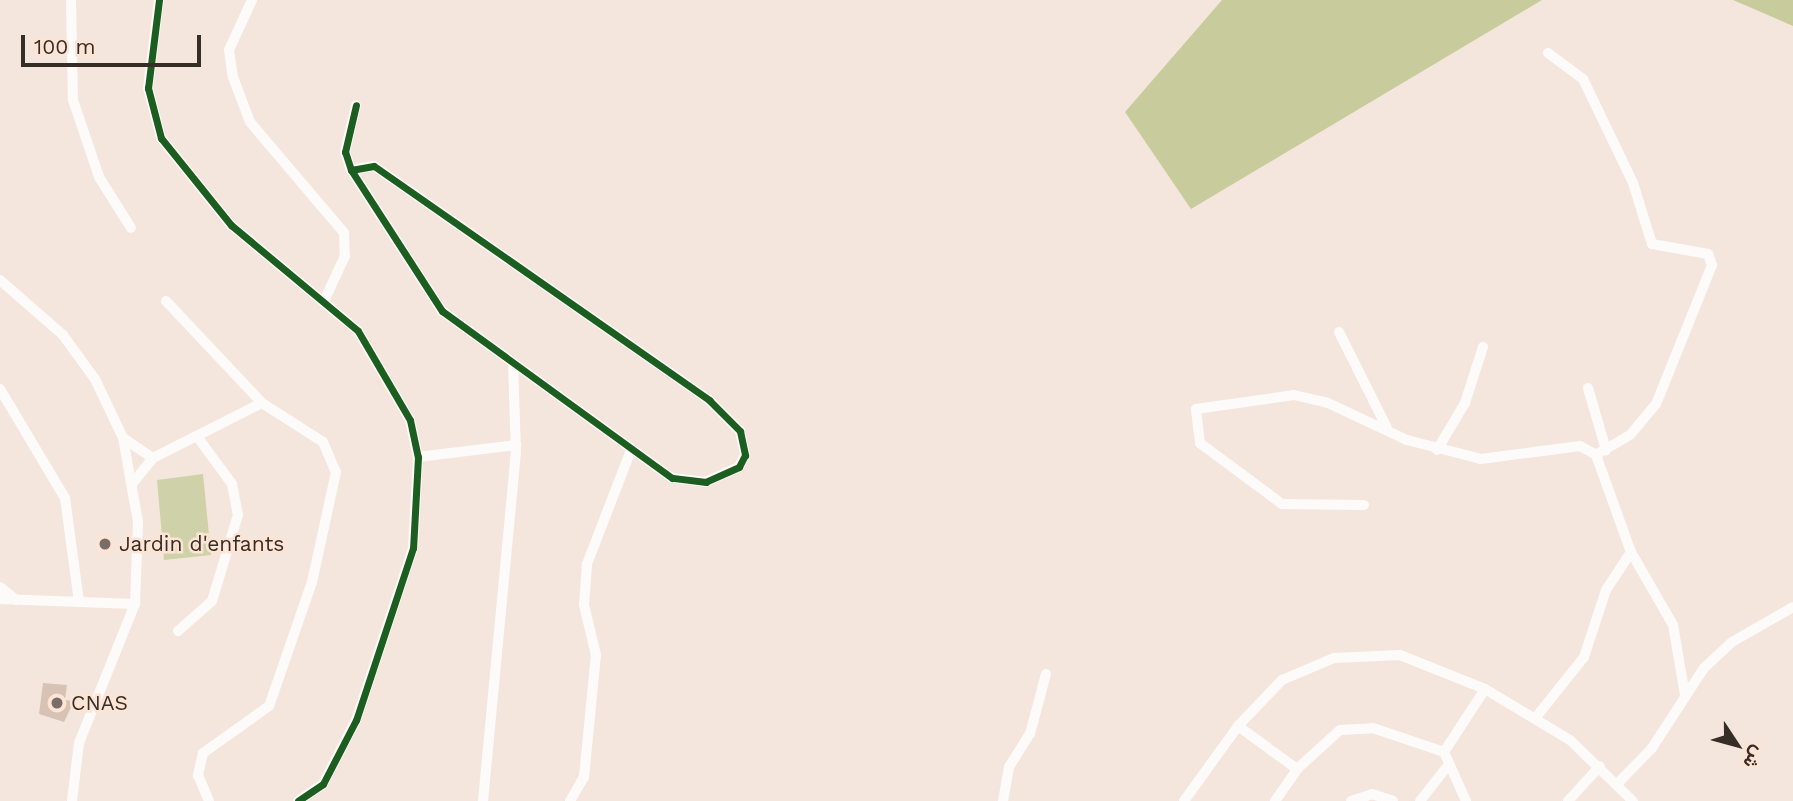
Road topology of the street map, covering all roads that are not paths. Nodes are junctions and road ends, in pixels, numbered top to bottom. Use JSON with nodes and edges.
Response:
{"nodes":[{"id":1,"x":71,"y":0,"type":"edge"},
{"id":2,"x":159,"y":0,"type":"edge"},
{"id":3,"x":251,"y":0,"type":"edge"},
{"id":4,"x":1548,"y":53,"type":"dead end"},
{"id":5,"x":356,"y":106,"type":"dead end"},
{"id":6,"x":351,"y":170,"type":"junction"},
{"id":7,"x":131,"y":228,"type":"dead end"},
{"id":8,"x":0,"y":280,"type":"edge"},
{"id":9,"x":324,"y":301,"type":"junction"},
{"id":10,"x":166,"y":302,"type":"dead end"},
{"id":11,"x":1339,"y":332,"type":"dead end"},
{"id":12,"x":1483,"y":347,"type":"dead end"},
{"id":13,"x":513,"y":364,"type":"junction"},
{"id":14,"x":1588,"y":388,"type":"dead end"},
{"id":15,"x":0,"y":389,"type":"edge"},
{"id":16,"x":262,"y":403,"type":"junction"},
{"id":17,"x":1387,"y":428,"type":"junction"},
{"id":18,"x":123,"y":438,"type":"junction"},
{"id":19,"x":199,"y":439,"type":"junction"},
{"id":20,"x":516,"y":444,"type":"junction"},
{"id":21,"x":631,"y":450,"type":"junction"},
{"id":22,"x":1437,"y":450,"type":"junction"},
{"id":23,"x":1606,"y":450,"type":"junction"},
{"id":24,"x":1596,"y":455,"type":"junction"},
{"id":25,"x":418,"y":457,"type":"junction"},
{"id":26,"x":153,"y":458,"type":"junction"},
{"id":27,"x":133,"y":483,"type":"junction"},
{"id":28,"x":1364,"y":505,"type":"dead end"},
{"id":29,"x":1631,"y":552,"type":"junction"},
{"id":30,"x":0,"y":587,"type":"edge"},
{"id":31,"x":0,"y":599,"type":"edge"},
{"id":32,"x":16,"y":600,"type":"junction"},
{"id":33,"x":79,"y":602,"type":"junction"},
{"id":34,"x":135,"y":604,"type":"junction"},
{"id":35,"x":1793,"y":607,"type":"edge"},
{"id":36,"x":178,"y":631,"type":"dead end"},
{"id":37,"x":1046,"y":674,"type":"dead end"},
{"id":38,"x":1485,"y":689,"type":"junction"},
{"id":39,"x":1685,"y":695,"type":"junction"},
{"id":40,"x":1537,"y":716,"type":"junction"},
{"id":41,"x":1238,"y":726,"type":"junction"},
{"id":42,"x":1444,"y":752,"type":"junction"},
{"id":43,"x":1600,"y":766,"type":"junction"},
{"id":44,"x":1446,"y":768,"type":"junction"},
{"id":45,"x":1297,"y":769,"type":"junction"},
{"id":46,"x":1618,"y":783,"type":"junction"},
{"id":47,"x":72,"y":801,"type":"edge"},
{"id":48,"x":209,"y":801,"type":"edge"},
{"id":49,"x":298,"y":801,"type":"edge"},
{"id":50,"x":483,"y":801,"type":"edge"},
{"id":51,"x":570,"y":801,"type":"edge"},
{"id":52,"x":1003,"y":801,"type":"edge"},
{"id":53,"x":1184,"y":801,"type":"edge"},
{"id":54,"x":1275,"y":801,"type":"edge"},
{"id":55,"x":1351,"y":801,"type":"edge"},
{"id":56,"x":1393,"y":801,"type":"edge"},
{"id":57,"x":1420,"y":801,"type":"edge"},
{"id":58,"x":1466,"y":801,"type":"edge"},
{"id":59,"x":1568,"y":801,"type":"edge"},
{"id":60,"x":1633,"y":801,"type":"edge"}],
"edges":[{"from":1,"to":7,"type":"street"},
{"from":2,"to":9,"type":"street"},
{"from":3,"to":9,"type":"street"},
{"from":4,"to":23,"type":"street"},
{"from":5,"to":6,"type":"street"},
{"from":6,"to":13,"type":"street"},
{"from":6,"to":21,"type":"street"},
{"from":8,"to":18,"type":"street"},
{"from":9,"to":25,"type":"street"},
{"from":10,"to":16,"type":"street"},
{"from":11,"to":17,"type":"street"},
{"from":12,"to":22,"type":"street"},
{"from":13,"to":20,"type":"street"},
{"from":13,"to":21,"type":"street"},
{"from":14,"to":23,"type":"street"},
{"from":15,"to":33,"type":"street"},
{"from":16,"to":19,"type":"street"},
{"from":16,"to":48,"type":"street"},
{"from":17,"to":22,"type":"street"},
{"from":17,"to":28,"type":"street"},
{"from":18,"to":26,"type":"street"},
{"from":18,"to":27,"type":"street"},
{"from":19,"to":26,"type":"street"},
{"from":19,"to":36,"type":"street"},
{"from":20,"to":25,"type":"street"},
{"from":20,"to":50,"type":"street"},
{"from":21,"to":51,"type":"street"},
{"from":22,"to":24,"type":"street"},
{"from":23,"to":24,"type":"street"},
{"from":24,"to":29,"type":"street"},
{"from":25,"to":49,"type":"street"},
{"from":26,"to":27,"type":"street"},
{"from":27,"to":34,"type":"street"},
{"from":29,"to":39,"type":"street"},
{"from":29,"to":40,"type":"street"},
{"from":30,"to":32,"type":"street"},
{"from":31,"to":32,"type":"street"},
{"from":32,"to":33,"type":"street"},
{"from":33,"to":34,"type":"street"},
{"from":34,"to":47,"type":"street"},
{"from":35,"to":39,"type":"street"},
{"from":37,"to":52,"type":"street"},
{"from":38,"to":40,"type":"street"},
{"from":38,"to":41,"type":"street"},
{"from":38,"to":42,"type":"street"},
{"from":39,"to":46,"type":"street"},
{"from":40,"to":43,"type":"street"},
{"from":41,"to":45,"type":"street"},
{"from":41,"to":53,"type":"street"},
{"from":42,"to":44,"type":"street"},
{"from":42,"to":45,"type":"street"},
{"from":43,"to":46,"type":"street"},
{"from":43,"to":59,"type":"street"},
{"from":44,"to":57,"type":"street"},
{"from":44,"to":58,"type":"street"},
{"from":45,"to":54,"type":"street"},
{"from":46,"to":60,"type":"street"},
{"from":55,"to":56,"type":"street"}]}
